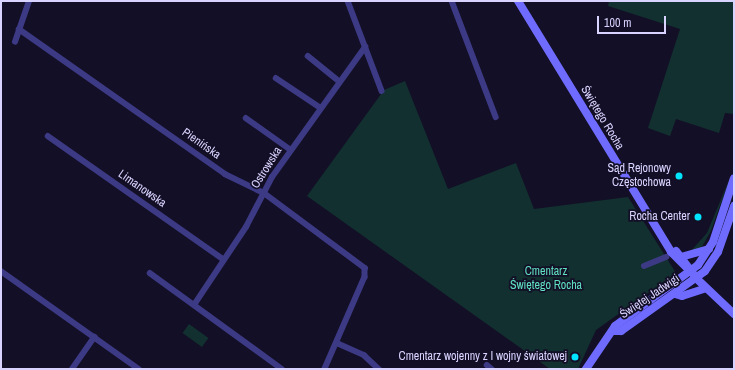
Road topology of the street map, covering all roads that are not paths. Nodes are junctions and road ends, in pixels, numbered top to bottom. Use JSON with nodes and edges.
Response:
{"nodes":[{"id":1,"x":29,"y":1,"type":"edge"},
{"id":2,"x":348,"y":1,"type":"edge"},
{"id":3,"x":452,"y":1,"type":"edge"},
{"id":4,"x":518,"y":1,"type":"edge"},
{"id":5,"x":19,"y":29,"type":"junction"},
{"id":6,"x":14,"y":42,"type":"dead end"},
{"id":7,"x":365,"y":47,"type":"junction"},
{"id":8,"x":308,"y":56,"type":"dead end"},
{"id":9,"x":276,"y":78,"type":"dead end"},
{"id":10,"x":340,"y":81,"type":"junction"},
{"id":11,"x":382,"y":91,"type":"dead end"},
{"id":12,"x":320,"y":108,"type":"junction"},
{"id":13,"x":496,"y":117,"type":"dead end"},
{"id":14,"x":246,"y":118,"type":"dead end"},
{"id":15,"x":48,"y":136,"type":"dead end"},
{"id":16,"x":291,"y":150,"type":"junction"},
{"id":17,"x":734,"y":178,"type":"edge"},
{"id":18,"x":264,"y":193,"type":"junction"},
{"id":19,"x":734,"y":206,"type":"edge"},
{"id":20,"x":668,"y":246,"type":"junction"},
{"id":21,"x":709,"y":249,"type":"junction"},
{"id":22,"x":666,"y":257,"type":"dead end"},
{"id":23,"x":681,"y":257,"type":"junction"},
{"id":24,"x":223,"y":260,"type":"junction"},
{"id":25,"x":644,"y":266,"type":"dead end"},
{"id":26,"x":1,"y":271,"type":"edge"},
{"id":27,"x":150,"y":273,"type":"dead end"},
{"id":28,"x":694,"y":276,"type":"junction"},
{"id":29,"x":706,"y":288,"type":"junction"},
{"id":30,"x":675,"y":294,"type":"junction"},
{"id":31,"x":194,"y":305,"type":"junction"},
{"id":32,"x":734,"y":314,"type":"edge"},
{"id":33,"x":614,"y":331,"type":"junction"},
{"id":34,"x":94,"y":338,"type":"junction"},
{"id":35,"x":336,"y":343,"type":"junction"},
{"id":36,"x":487,"y":365,"type":"dead end"},
{"id":37,"x":72,"y":369,"type":"edge"},
{"id":38,"x":139,"y":369,"type":"edge"},
{"id":39,"x":282,"y":369,"type":"edge"},
{"id":40,"x":325,"y":369,"type":"edge"},
{"id":41,"x":379,"y":369,"type":"edge"},
{"id":42,"x":492,"y":369,"type":"edge"},
{"id":43,"x":586,"y":369,"type":"edge"}],
"edges":[{"from":1,"to":5,"type":"street"},
{"from":2,"to":7,"type":"street"},
{"from":3,"to":13,"type":"street"},
{"from":4,"to":20,"type":"street","name":"Świętego Rocha"},
{"from":5,"to":6,"type":"street"},
{"from":5,"to":18,"type":"street","name":"Pienińska"},
{"from":7,"to":10,"type":"street","name":"Ostrowska"},
{"from":7,"to":11,"type":"street"},
{"from":8,"to":10,"type":"street"},
{"from":9,"to":12,"type":"street"},
{"from":10,"to":12,"type":"street","name":"Ostrowska"},
{"from":12,"to":16,"type":"street","name":"Ostrowska"},
{"from":14,"to":16,"type":"street"},
{"from":15,"to":24,"type":"street","name":"Limanowska"},
{"from":16,"to":18,"type":"street","name":"Ostrowska"},
{"from":17,"to":21,"type":"street"},
{"from":18,"to":24,"type":"street","name":"Ostrowska"},
{"from":18,"to":35,"type":"street","name":"Pienińska"},
{"from":19,"to":28,"type":"street"},
{"from":20,"to":23,"type":"street","name":"Świętego Rocha"},
{"from":20,"to":28,"type":"street","name":"Świętego Rocha"},
{"from":21,"to":23,"type":"street"},
{"from":21,"to":28,"type":"street"},
{"from":22,"to":25,"type":"street"},
{"from":23,"to":28,"type":"street","name":"Świętego Rocha"},
{"from":24,"to":31,"type":"street","name":"Ostrowska"},
{"from":26,"to":34,"type":"street"},
{"from":27,"to":31,"type":"street"},
{"from":28,"to":29,"type":"street","name":"Świętego Rocha"},
{"from":28,"to":30,"type":"street","name":"Świętej Jadwigi"},
{"from":28,"to":33,"type":"street","name":"Świętej Jadwigi"},
{"from":29,"to":30,"type":"street"},
{"from":29,"to":32,"type":"street","name":"Świętego Rocha"},
{"from":30,"to":33,"type":"street","name":"Świętej Jadwigi"},
{"from":31,"to":39,"type":"street"},
{"from":33,"to":43,"type":"street","name":"Świętej Jadwigi"},
{"from":34,"to":37,"type":"street"},
{"from":34,"to":38,"type":"street"},
{"from":35,"to":40,"type":"street"},
{"from":35,"to":41,"type":"street"},
{"from":36,"to":42,"type":"street"}]}
